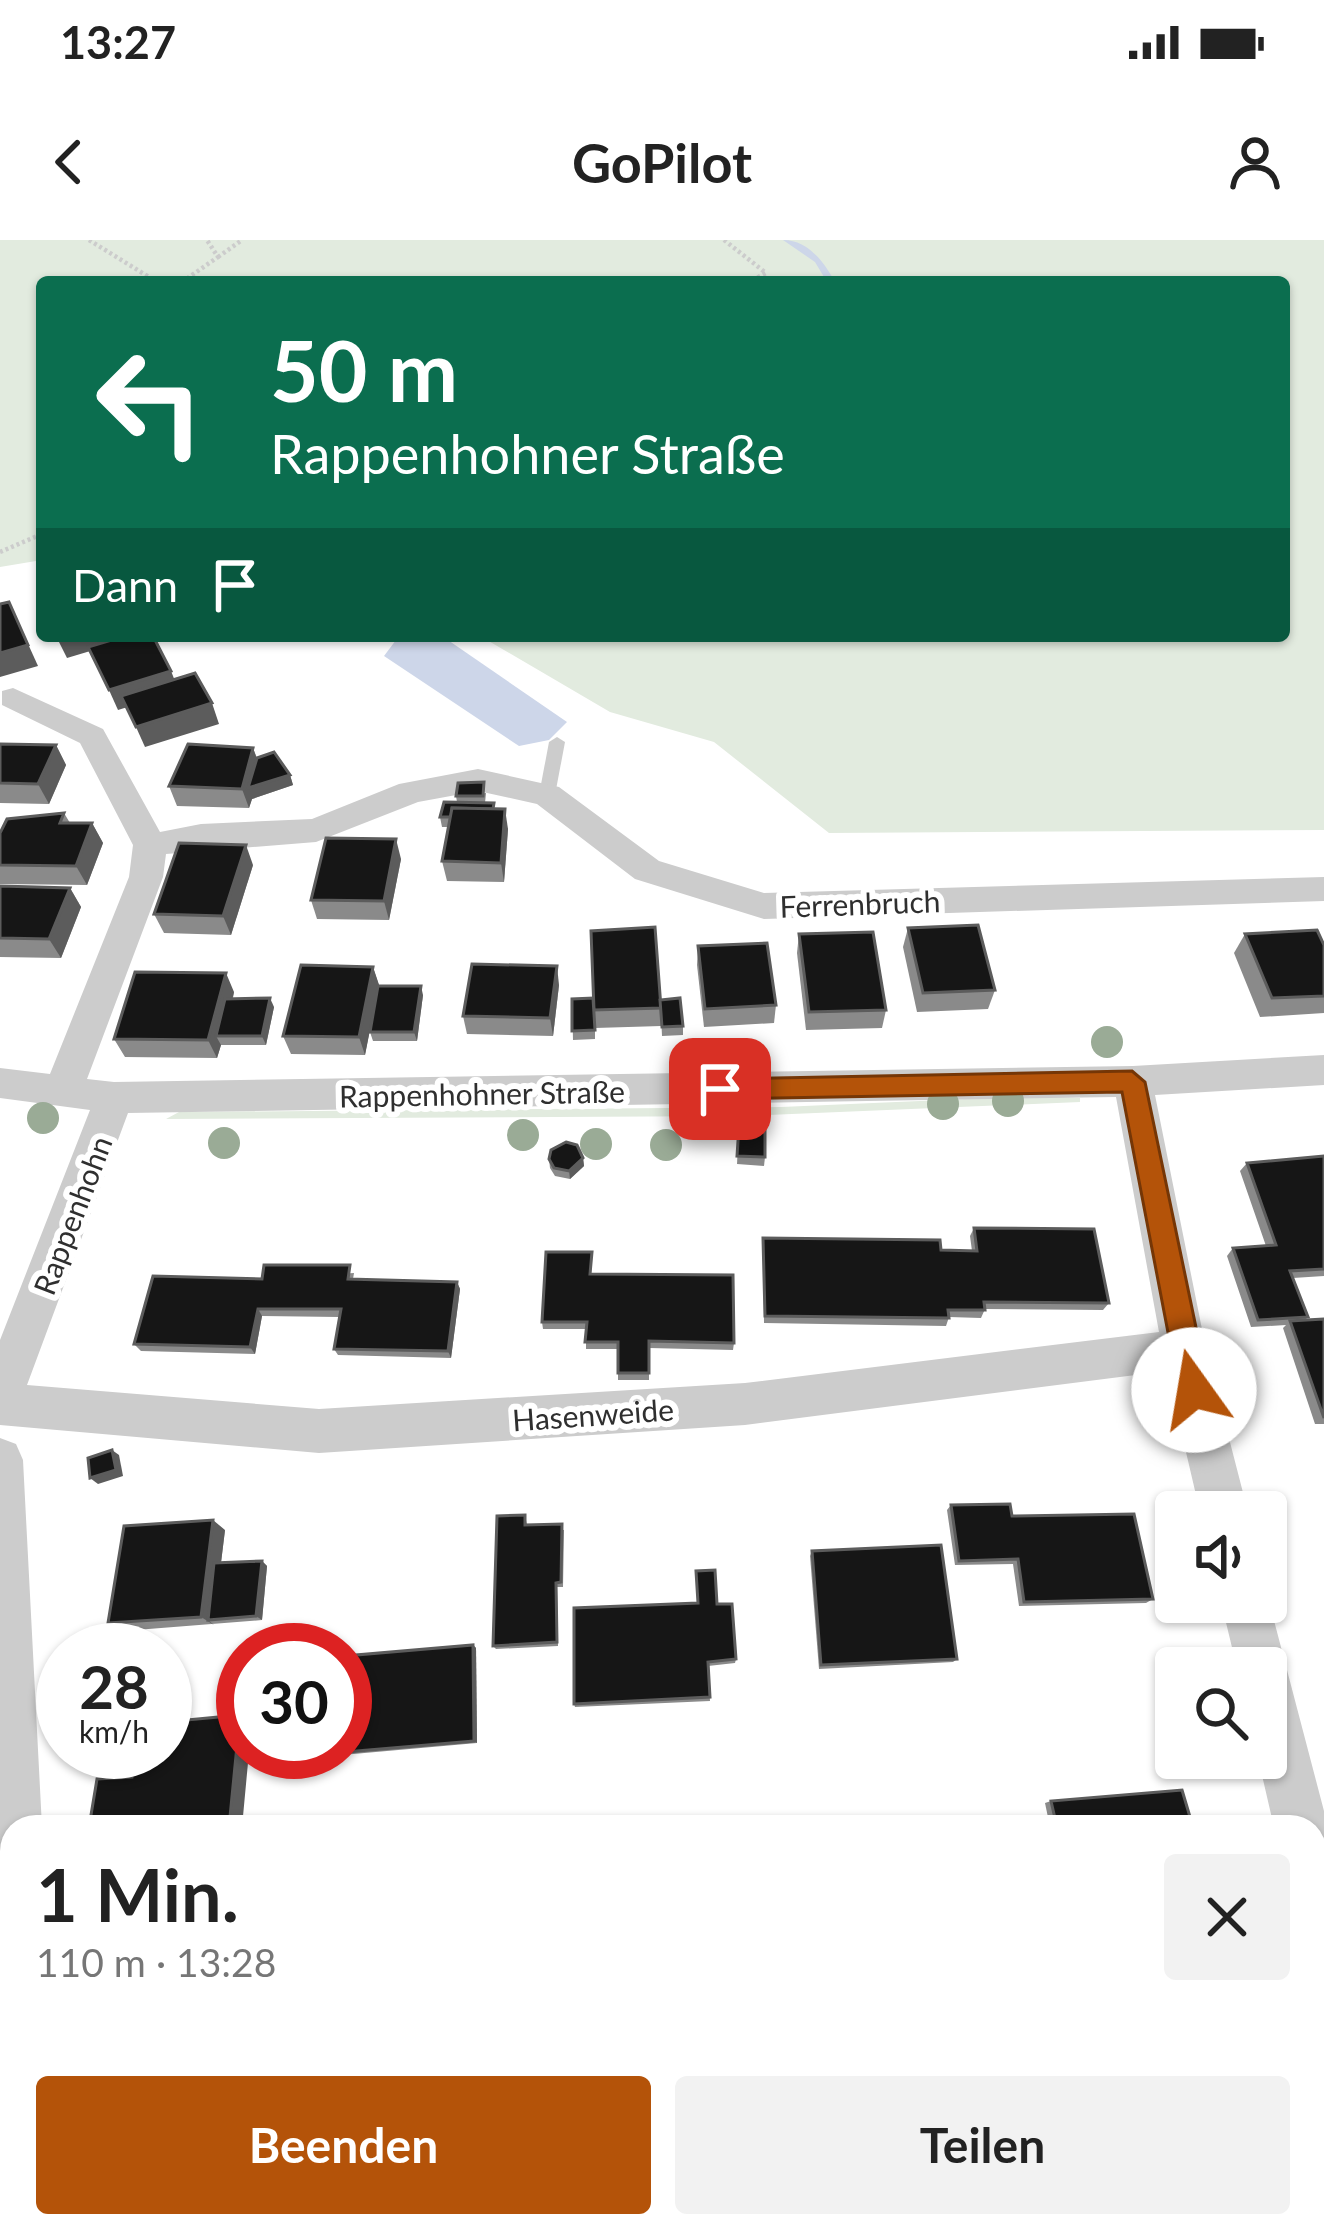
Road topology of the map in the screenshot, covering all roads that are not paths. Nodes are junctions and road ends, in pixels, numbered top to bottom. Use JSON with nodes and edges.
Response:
{"nodes":[{"id":1,"x":13,"y":698,"type":"dead end"},
{"id":2,"x":557,"y":742,"type":"dead end"},
{"id":3,"x":547,"y":795,"type":"junction"},
{"id":4,"x":150,"y":845,"type":"junction"},
{"id":5,"x":1324,"y":889,"type":"edge"},
{"id":6,"x":1324,"y":1070,"type":"edge"},
{"id":7,"x":1132,"y":1082,"type":"junction"},
{"id":8,"x":0,"y":1083,"type":"edge"},
{"id":9,"x":64,"y":1093,"type":"junction"},
{"id":10,"x":114,"y":1099,"type":"junction"},
{"id":11,"x":1184,"y":1348,"type":"junction"},
{"id":12,"x":0,"y":1401,"type":"edge"},
{"id":13,"x":0,"y":1460,"type":"edge"},
{"id":14,"x":1219,"y":1491,"type":"edge"},
{"id":15,"x":1287,"y":1769,"type":"edge"},
{"id":16,"x":15,"y":1815,"type":"edge"},
{"id":17,"x":1298,"y":1815,"type":"edge"}],
"edges":[{"from":1,"to":4,"type":"street"},
{"from":2,"to":3,"type":"lane"},
{"from":3,"to":4,"type":"street","name":"Ferrenbruch"},
{"from":3,"to":5,"type":"street","name":"Ferrenbruch"},
{"from":4,"to":9,"type":"street"},
{"from":6,"to":7,"type":"street","name":"Rappenhohner Straße"},
{"from":7,"to":10,"type":"street","name":"Rappenhohner Straße"},
{"from":7,"to":11,"type":"street"},
{"from":8,"to":9,"type":"street","name":"Rappenhohner Straße"},
{"from":9,"to":10,"type":"street","name":"Rappenhohner Straße"},
{"from":10,"to":12,"type":"street","name":"Rappenhohn"},
{"from":11,"to":12,"type":"street","name":"Hasenweide"},
{"from":11,"to":14,"type":"street"},
{"from":13,"to":16,"type":"street"},
{"from":15,"to":17,"type":"street"}]}
